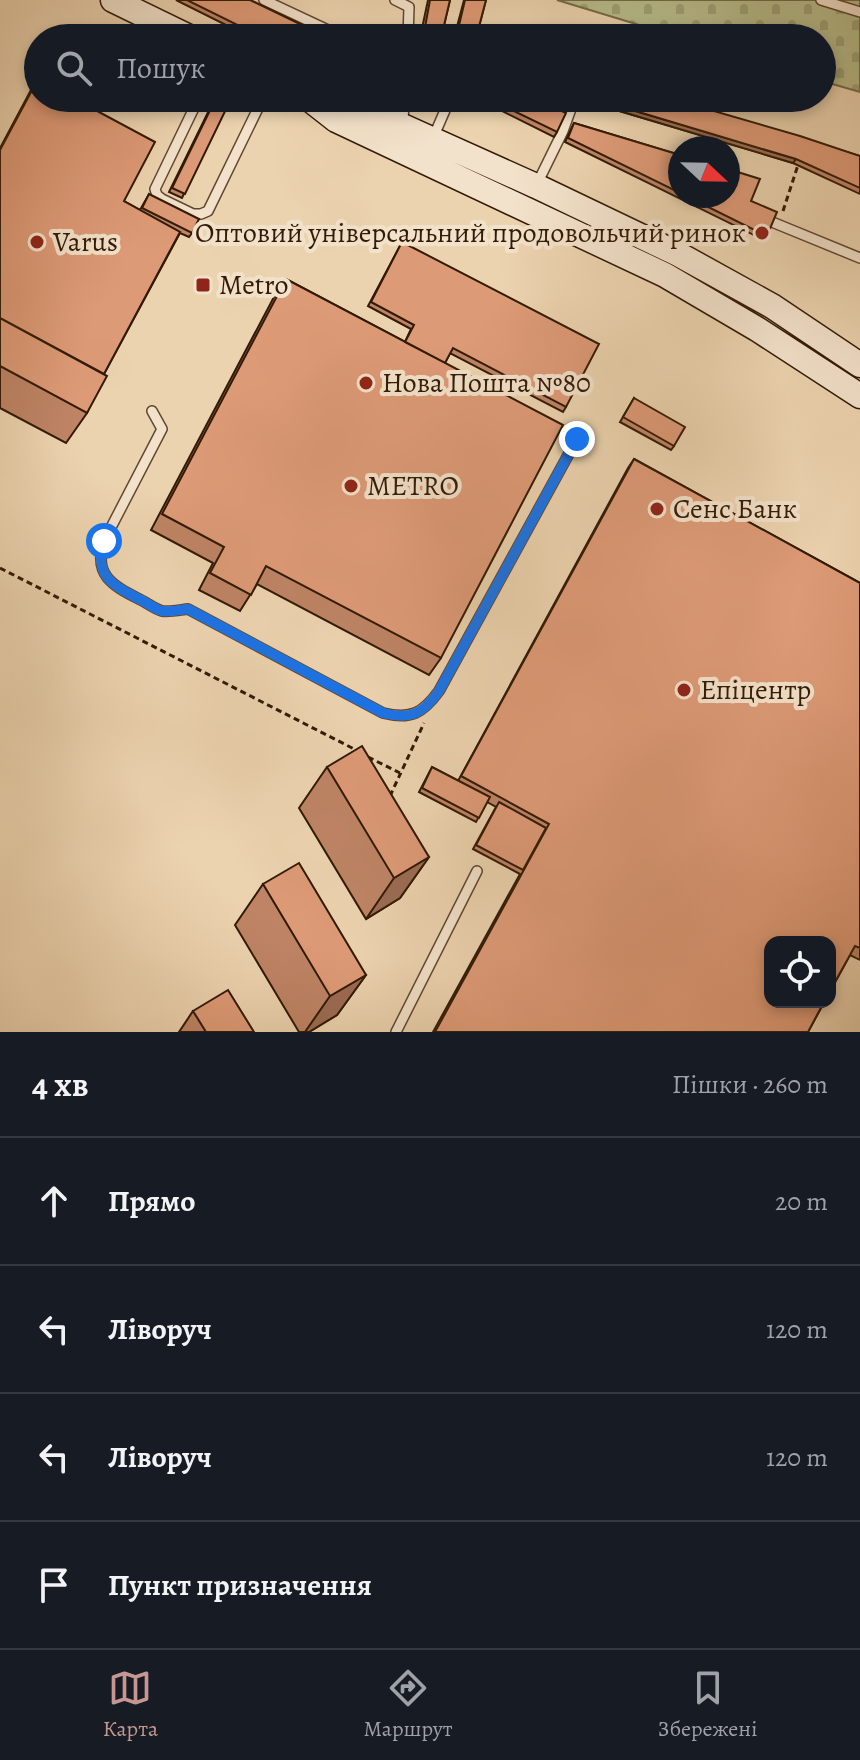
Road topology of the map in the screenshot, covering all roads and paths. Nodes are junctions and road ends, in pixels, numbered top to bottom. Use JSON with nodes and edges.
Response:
{"nodes":[{"id":1,"x":113,"y":0,"type":"edge"},
{"id":2,"x":264,"y":0,"type":"edge"},
{"id":3,"x":395,"y":0,"type":"edge"},
{"id":4,"x":821,"y":0,"type":"edge"},
{"id":5,"x":844,"y":4,"type":"edge"},
{"id":6,"x":860,"y":12,"type":"edge"},
{"id":7,"x":162,"y":24,"type":"edge"},
{"id":8,"x":315,"y":24,"type":"edge"},
{"id":9,"x":408,"y":24,"type":"edge"},
{"id":10,"x":192,"y":112,"type":"edge"},
{"id":11,"x":256,"y":112,"type":"edge"},
{"id":12,"x":326,"y":112,"type":"edge"},
{"id":13,"x":373,"y":112,"type":"edge"},
{"id":14,"x":403,"y":112,"type":"edge"},
{"id":15,"x":444,"y":112,"type":"edge"},
{"id":16,"x":571,"y":112,"type":"edge"},
{"id":17,"x":403,"y":125,"type":"junction"},
{"id":18,"x":433,"y":139,"type":"junction"},
{"id":19,"x":798,"y":165,"type":"edge"},
{"id":20,"x":536,"y":186,"type":"junction"},
{"id":21,"x":775,"y":223,"type":"joint"},
{"id":22,"x":860,"y":258,"type":"edge"},
{"id":23,"x":860,"y":365,"type":"edge"},
{"id":24,"x":860,"y":396,"type":"edge"},
{"id":25,"x":152,"y":411,"type":"dead end"},
{"id":26,"x":577,"y":439,"type":"dead end"},
{"id":27,"x":0,"y":568,"type":"edge"},
{"id":28,"x":439,"y":691,"type":"junction"},
{"id":29,"x":400,"y":773,"type":"junction"},
{"id":30,"x":390,"y":796,"type":"edge"},
{"id":31,"x":477,"y":871,"type":"dead end"},
{"id":32,"x":396,"y":1032,"type":"edge"}],
"edges":[{"from":1,"to":7,"type":"main road"},
{"from":2,"to":8,"type":"lane"},
{"from":3,"to":9,"type":"lane"},
{"from":4,"to":5,"type":"lane"},
{"from":5,"to":6,"type":"lane"},
{"from":10,"to":11,"type":"lane"},
{"from":12,"to":24,"type":"main road"},
{"from":13,"to":17,"type":"main road"},
{"from":14,"to":17,"type":"lane"},
{"from":15,"to":18,"type":"lane"},
{"from":16,"to":20,"type":"lane"},
{"from":17,"to":18,"type":"main road"},
{"from":18,"to":20,"type":"main road"},
{"from":19,"to":21,"type":"path"},
{"from":20,"to":23,"type":"main road"},
{"from":21,"to":22,"type":"lane"},
{"from":25,"to":28,"type":"lane"},
{"from":26,"to":28,"type":"lane"},
{"from":27,"to":29,"type":"path"},
{"from":28,"to":29,"type":"path"},
{"from":29,"to":30,"type":"path"},
{"from":31,"to":32,"type":"lane"}]}
